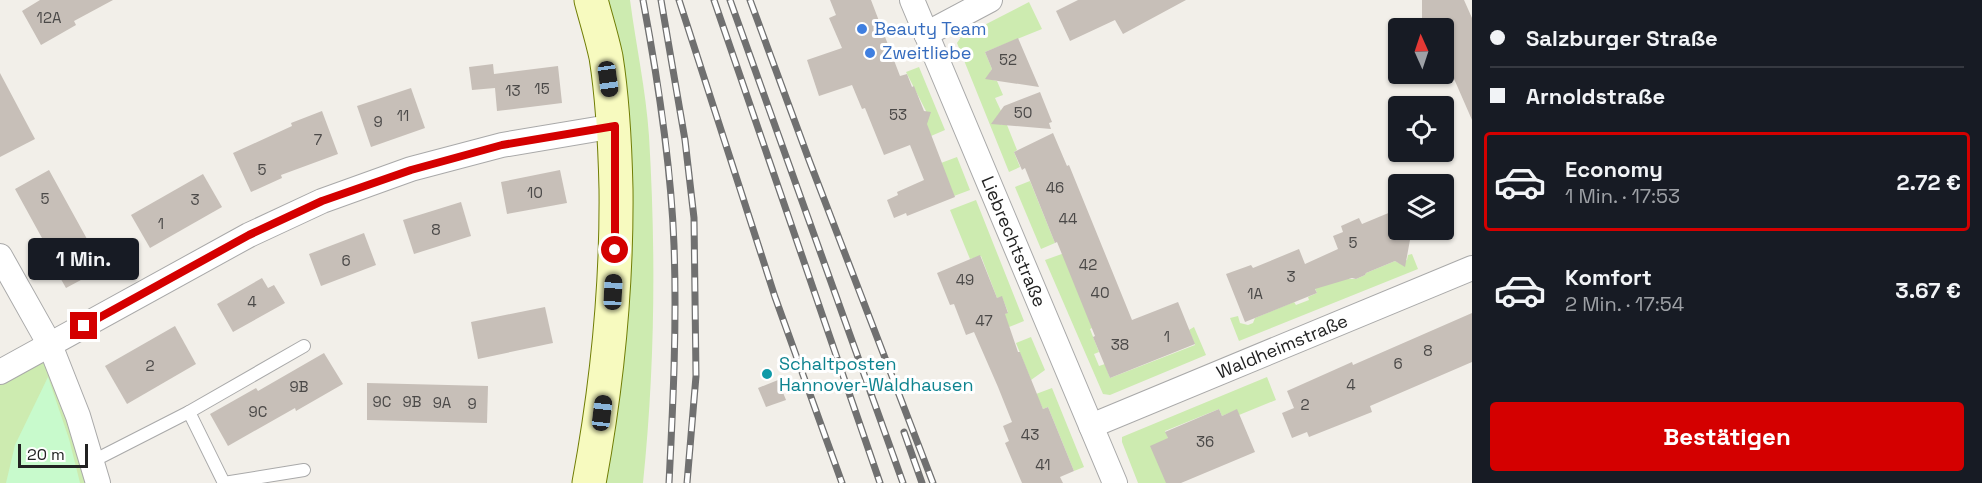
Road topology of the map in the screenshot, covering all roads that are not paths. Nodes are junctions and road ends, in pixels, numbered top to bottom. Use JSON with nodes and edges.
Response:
{"nodes":[{"id":1,"x":591,"y":0,"type":"edge"},
{"id":2,"x":912,"y":0,"type":"edge"},
{"id":3,"x":990,"y":0,"type":"edge"},
{"id":4,"x":926,"y":34,"type":"junction"},
{"id":5,"x":615,"y":126,"type":"junction"},
{"id":6,"x":0,"y":256,"type":"edge"},
{"id":7,"x":1472,"y":268,"type":"edge"},
{"id":8,"x":50,"y":345,"type":"junction"},
{"id":9,"x":304,"y":346,"type":"dead end"},
{"id":10,"x":0,"y":372,"type":"edge"},
{"id":11,"x":189,"y":412,"type":"junction"},
{"id":12,"x":1091,"y":426,"type":"junction"},
{"id":13,"x":304,"y":470,"type":"dead end"},
{"id":14,"x":96,"y":472,"type":"edge"},
{"id":15,"x":224,"y":483,"type":"edge"},
{"id":16,"x":589,"y":483,"type":"edge"},
{"id":17,"x":1114,"y":483,"type":"edge"}],
"edges":[{"from":1,"to":5,"type":"street"},
{"from":2,"to":4,"type":"street","name":"Liebrechtstraße"},
{"from":3,"to":4,"type":"street"},
{"from":4,"to":12,"type":"street","name":"Liebrechtstraße"},
{"from":5,"to":8,"type":"street"},
{"from":5,"to":16,"type":"street"},
{"from":6,"to":8,"type":"street"},
{"from":7,"to":12,"type":"street","name":"Waldheimstraße"},
{"from":8,"to":10,"type":"street"},
{"from":8,"to":14,"type":"street"},
{"from":9,"to":11,"type":"lane"},
{"from":11,"to":14,"type":"lane"},
{"from":11,"to":15,"type":"lane"},
{"from":12,"to":17,"type":"street","name":"Liebrechtstraße"},
{"from":13,"to":15,"type":"lane"}]}
